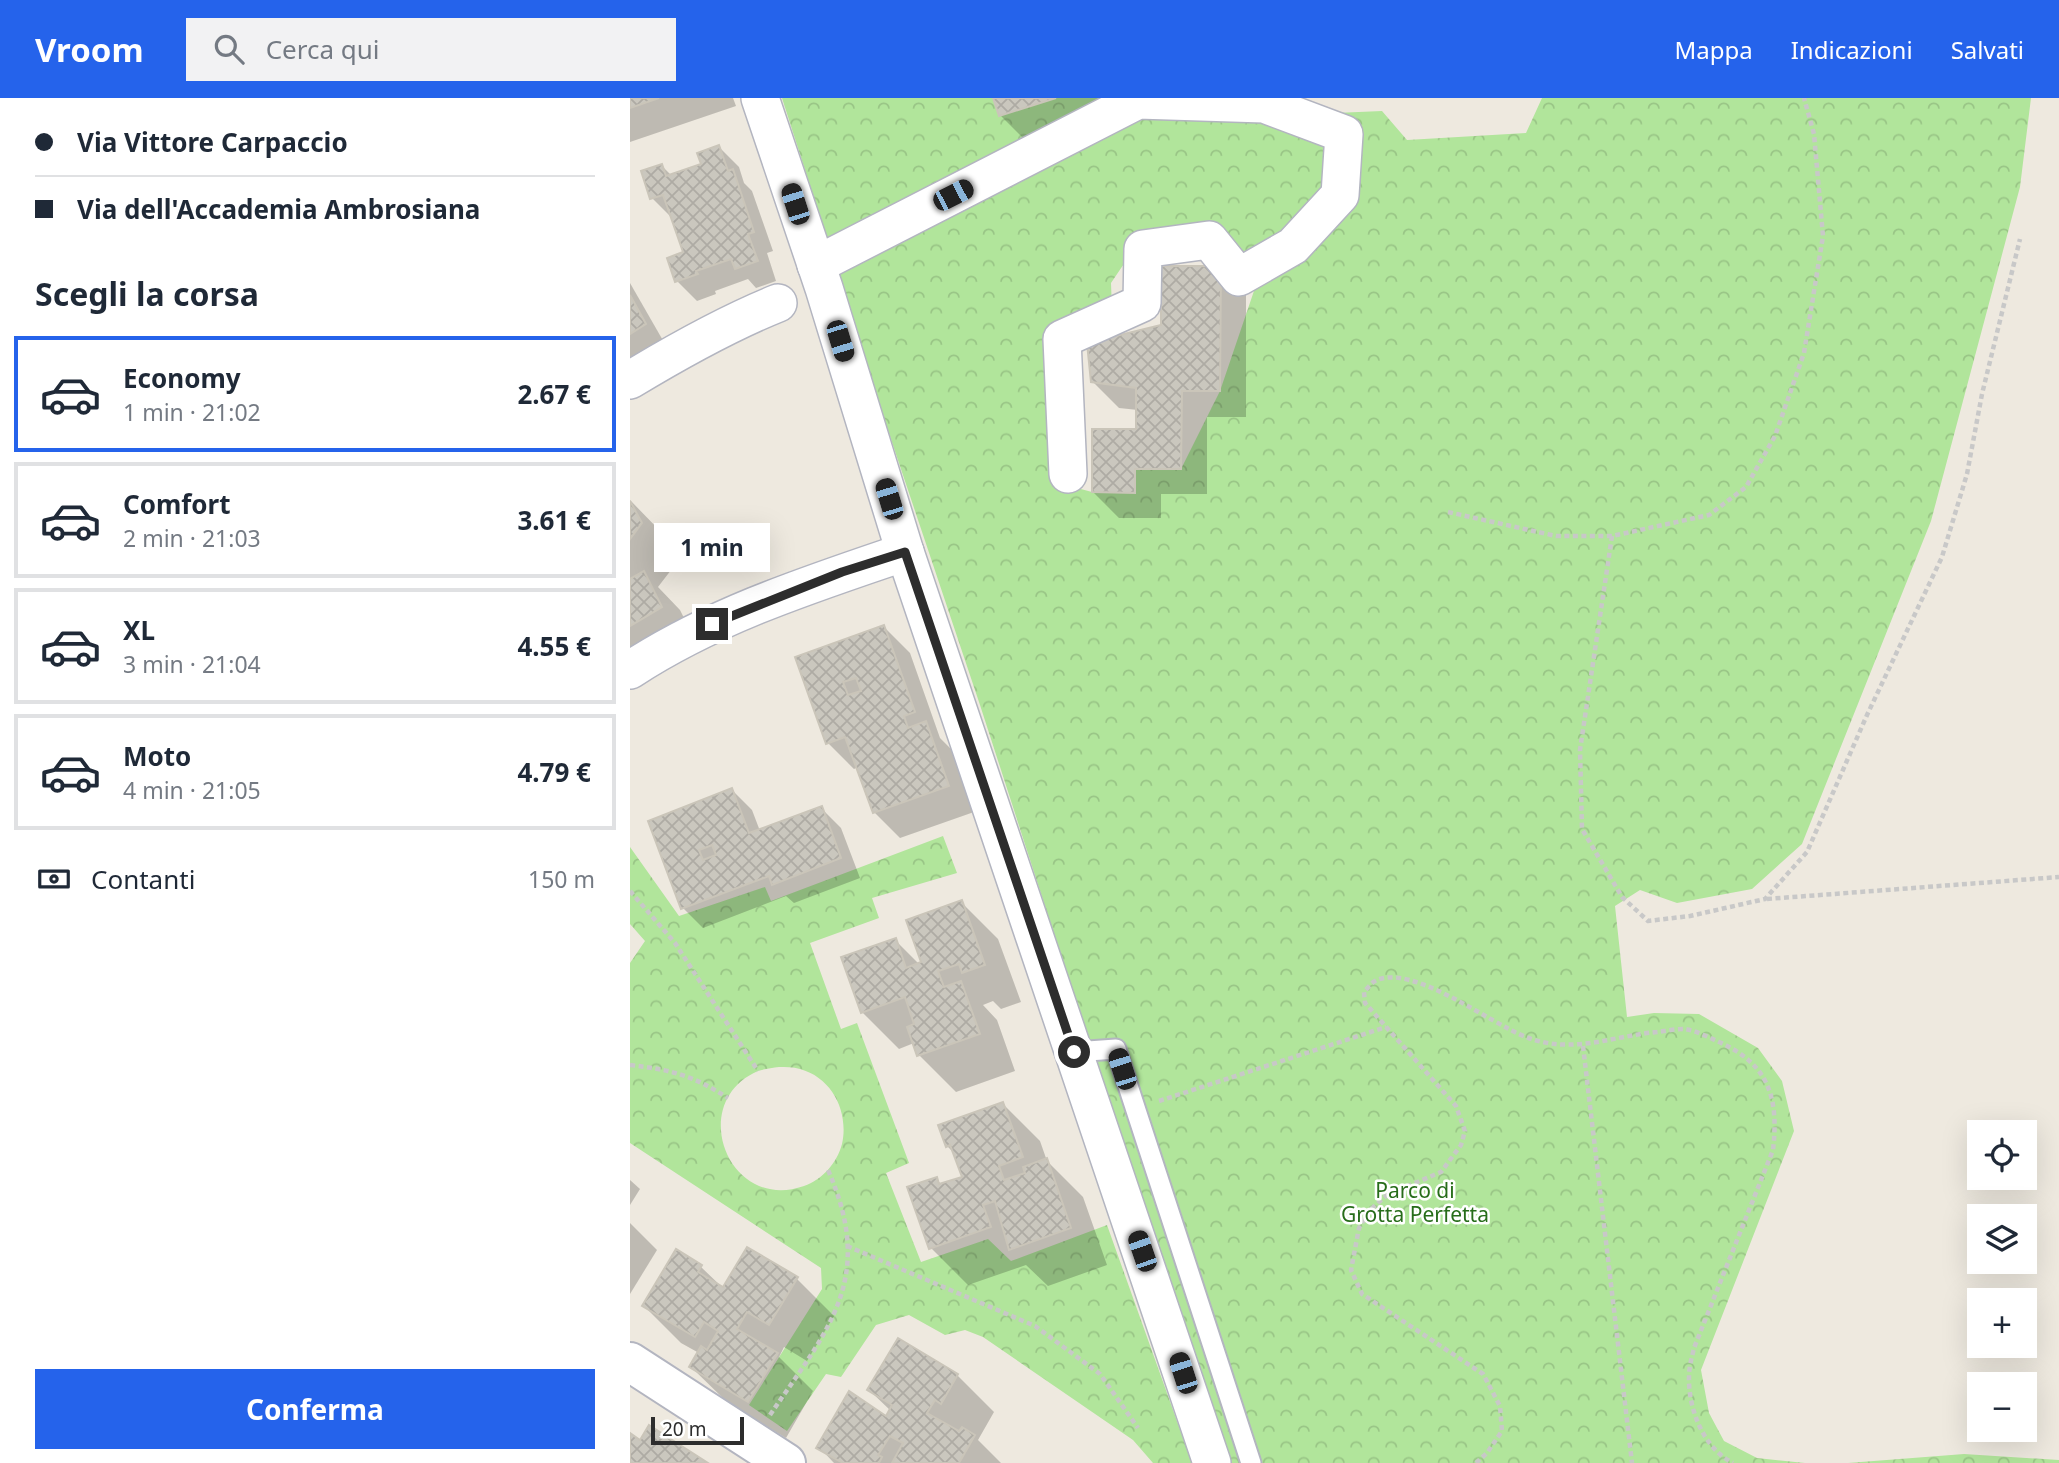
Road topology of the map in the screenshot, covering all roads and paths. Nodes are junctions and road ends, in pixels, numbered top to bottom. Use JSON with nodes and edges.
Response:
{"nodes":[{"id":1,"x":760,"y":98,"type":"edge"},
{"id":2,"x":1804,"y":98,"type":"edge"},
{"id":3,"x":1139,"y":99,"type":"edge"},
{"id":4,"x":2020,"y":239,"type":"dead end"},
{"id":5,"x":816,"y":265,"type":"junction"},
{"id":6,"x":778,"y":303,"type":"dead end"},
{"id":7,"x":630,"y":380,"type":"edge"},
{"id":8,"x":1068,"y":474,"type":"dead end"},
{"id":9,"x":1448,"y":512,"type":"dead end"},
{"id":10,"x":1612,"y":536,"type":"junction"},
{"id":11,"x":905,"y":552,"type":"junction"},
{"id":12,"x":630,"y":670,"type":"edge"},
{"id":13,"x":2059,"y":877,"type":"edge"},
{"id":14,"x":630,"y":891,"type":"edge"},
{"id":15,"x":1765,"y":899,"type":"junction"},
{"id":16,"x":1386,"y":1027,"type":"junction"},
{"id":17,"x":1583,"y":1046,"type":"junction"},
{"id":18,"x":1074,"y":1052,"type":"junction"},
{"id":19,"x":630,"y":1065,"type":"edge"},
{"id":20,"x":758,"y":1071,"type":"dead end"},
{"id":21,"x":728,"y":1098,"type":"dead end"},
{"id":22,"x":1135,"y":1109,"type":"junction"},
{"id":23,"x":828,"y":1170,"type":"dead end"},
{"id":24,"x":847,"y":1246,"type":"junction"},
{"id":25,"x":630,"y":1362,"type":"edge"},
{"id":26,"x":1138,"y":1428,"type":"dead end"},
{"id":27,"x":753,"y":1441,"type":"junction"},
{"id":28,"x":786,"y":1463,"type":"edge"},
{"id":29,"x":1212,"y":1463,"type":"edge"},
{"id":30,"x":1251,"y":1463,"type":"edge"},
{"id":31,"x":1476,"y":1463,"type":"edge"},
{"id":32,"x":1632,"y":1463,"type":"edge"},
{"id":33,"x":1733,"y":1463,"type":"edge"}],
"edges":[{"from":1,"to":5,"type":"street"},
{"from":2,"to":10,"type":"path"},
{"from":3,"to":5,"type":"street"},
{"from":3,"to":8,"type":"street"},
{"from":4,"to":15,"type":"path"},
{"from":5,"to":11,"type":"street"},
{"from":6,"to":7,"type":"street"},
{"from":9,"to":10,"type":"path"},
{"from":10,"to":15,"type":"path"},
{"from":11,"to":12,"type":"street"},
{"from":11,"to":18,"type":"street"},
{"from":13,"to":15,"type":"path"},
{"from":14,"to":20,"type":"path"},
{"from":16,"to":17,"type":"path"},
{"from":16,"to":22,"type":"path"},
{"from":16,"to":31,"type":"path"},
{"from":17,"to":32,"type":"path"},
{"from":17,"to":33,"type":"path"},
{"from":18,"to":22,"type":"lane"},
{"from":18,"to":29,"type":"street"},
{"from":19,"to":21,"type":"path"},
{"from":22,"to":30,"type":"lane"},
{"from":23,"to":24,"type":"path"},
{"from":24,"to":26,"type":"path"},
{"from":24,"to":27,"type":"path"},
{"from":25,"to":27,"type":"street"},
{"from":27,"to":28,"type":"street"}]}
